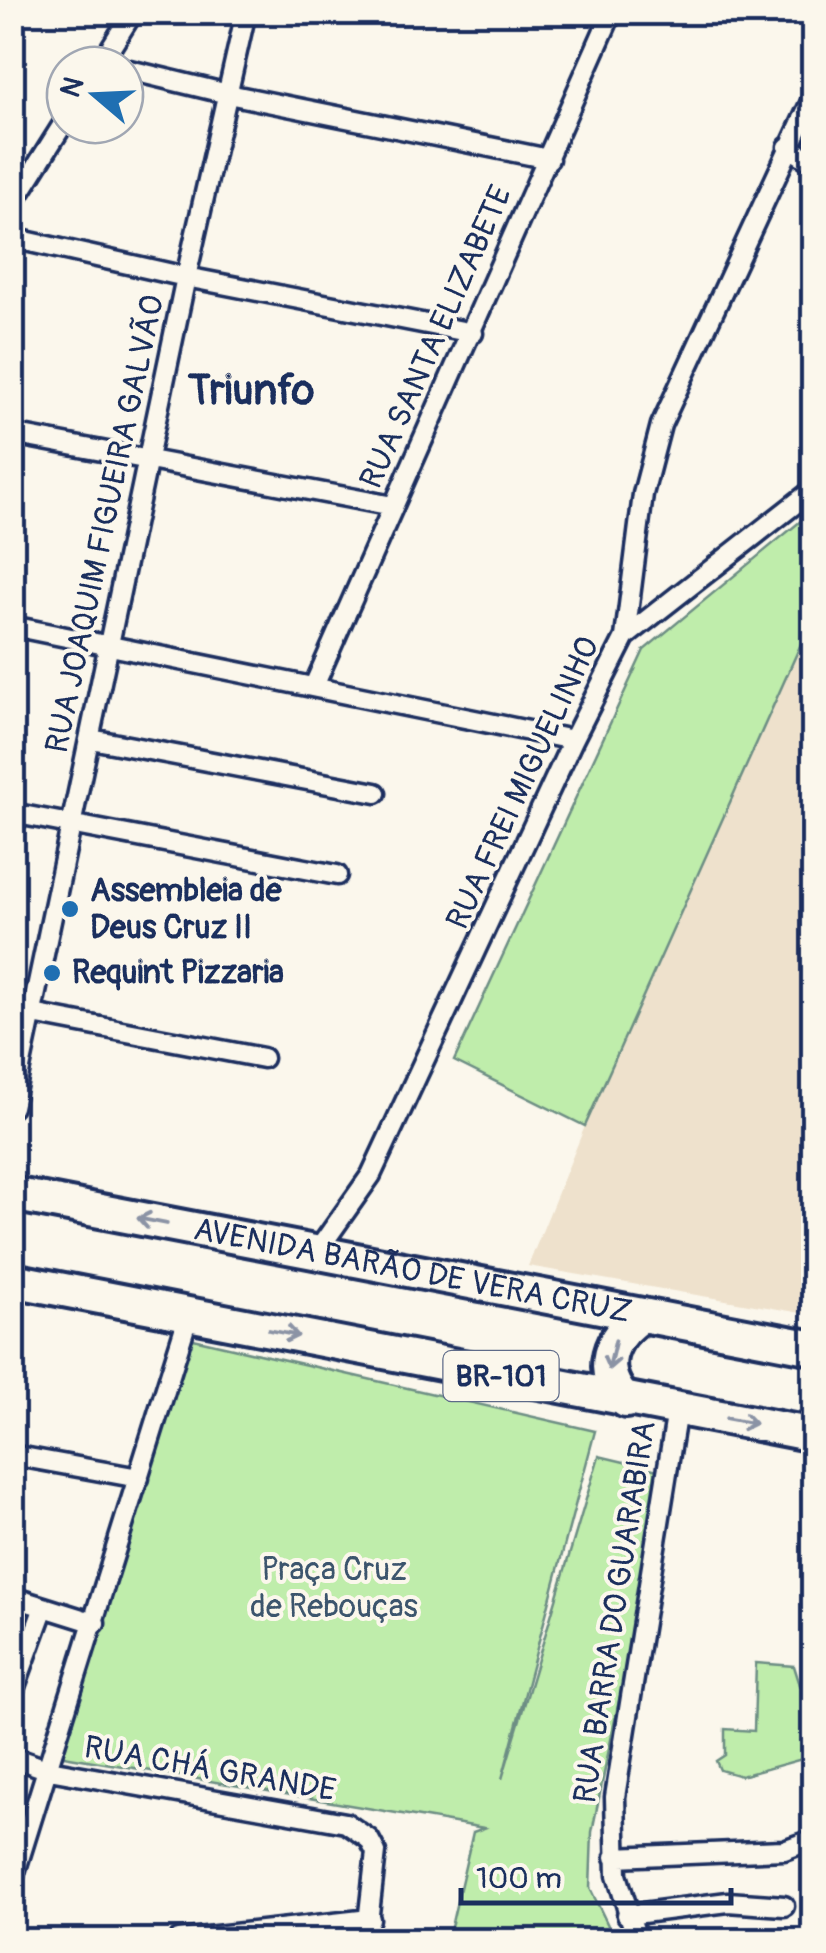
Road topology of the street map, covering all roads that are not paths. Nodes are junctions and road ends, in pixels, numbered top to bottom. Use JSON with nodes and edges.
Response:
{"nodes":[{"id":1,"x":133,"y":12,"type":"edge"},
{"id":2,"x":246,"y":12,"type":"edge"},
{"id":3,"x":612,"y":12,"type":"edge"},
{"id":4,"x":114,"y":45,"type":"edge"},
{"id":5,"x":145,"y":75,"type":"edge"},
{"id":6,"x":228,"y":94,"type":"junction"},
{"id":7,"x":814,"y":95,"type":"edge"},
{"id":8,"x":50,"y":145,"type":"edge"},
{"id":9,"x":788,"y":147,"type":"junction"},
{"id":10,"x":548,"y":159,"type":"junction"},
{"id":11,"x":814,"y":164,"type":"edge"},
{"id":12,"x":12,"y":205,"type":"edge"},
{"id":13,"x":12,"y":238,"type":"edge"},
{"id":14,"x":186,"y":277,"type":"junction"},
{"id":15,"x":473,"y":333,"type":"junction"},
{"id":16,"x":12,"y":434,"type":"edge"},
{"id":17,"x":148,"y":460,"type":"junction"},
{"id":18,"x":814,"y":489,"type":"edge"},
{"id":19,"x":392,"y":506,"type":"junction"},
{"id":20,"x":12,"y":626,"type":"edge"},
{"id":21,"x":625,"y":637,"type":"junction"},
{"id":22,"x":111,"y":646,"type":"junction"},
{"id":23,"x":314,"y":686,"type":"junction"},
{"id":24,"x":90,"y":740,"type":"junction"},
{"id":25,"x":573,"y":740,"type":"junction"},
{"id":26,"x":376,"y":793,"type":"dead end"},
{"id":27,"x":12,"y":813,"type":"edge"},
{"id":28,"x":74,"y":824,"type":"junction"},
{"id":29,"x":337,"y":875,"type":"dead end"},
{"id":30,"x":12,"y":1010,"type":"edge"},
{"id":31,"x":33,"y":1014,"type":"junction"},
{"id":32,"x":263,"y":1058,"type":"dead end"},
{"id":33,"x":12,"y":1107,"type":"edge"},
{"id":34,"x":12,"y":1194,"type":"edge"},
{"id":35,"x":316,"y":1252,"type":"junction"},
{"id":36,"x":12,"y":1280,"type":"edge"},
{"id":37,"x":188,"y":1314,"type":"junction"},
{"id":38,"x":642,"y":1315,"type":"junction"},
{"id":39,"x":814,"y":1348,"type":"edge"},
{"id":40,"x":626,"y":1400,"type":"junction"},
{"id":41,"x":676,"y":1410,"type":"junction"},
{"id":42,"x":814,"y":1434,"type":"edge"},
{"id":43,"x":12,"y":1455,"type":"edge"},
{"id":44,"x":139,"y":1478,"type":"junction"},
{"id":45,"x":12,"y":1597,"type":"edge"},
{"id":46,"x":44,"y":1607,"type":"junction"},
{"id":47,"x":94,"y":1623,"type":"junction"},
{"id":48,"x":12,"y":1694,"type":"edge"},
{"id":49,"x":12,"y":1756,"type":"edge"},
{"id":50,"x":48,"y":1770,"type":"junction"},
{"id":51,"x":814,"y":1838,"type":"edge"},
{"id":52,"x":615,"y":1857,"type":"junction"},
{"id":53,"x":12,"y":1882,"type":"edge"},
{"id":54,"x":784,"y":1906,"type":"dead end"},
{"id":55,"x":627,"y":1914,"type":"junction"},
{"id":56,"x":370,"y":1919,"type":"junction"},
{"id":57,"x":234,"y":1938,"type":"edge"},
{"id":58,"x":180,"y":1940,"type":"edge"},
{"id":59,"x":366,"y":1940,"type":"edge"},
{"id":60,"x":637,"y":1940,"type":"edge"}],
"edges":[{"from":1,"to":4,"type":"street"},
{"from":2,"to":6,"type":"street","name":"RUA JOAQUIM FIGUEIRA GALVÃO"},
{"from":3,"to":10,"type":"street","name":"RUA SANTA ELIZABETE"},
{"from":5,"to":6,"type":"street"},
{"from":6,"to":10,"type":"street"},
{"from":6,"to":14,"type":"street","name":"RUA JOAQUIM FIGUEIRA GALVÃO"},
{"from":7,"to":9,"type":"street","name":"RUA FREI MIGUELINHO"},
{"from":8,"to":12,"type":"street"},
{"from":9,"to":11,"type":"street"},
{"from":9,"to":21,"type":"street","name":"RUA FREI MIGUELINHO"},
{"from":10,"to":15,"type":"street","name":"RUA SANTA ELIZABETE"},
{"from":13,"to":14,"type":"street"},
{"from":14,"to":15,"type":"street"},
{"from":14,"to":17,"type":"street","name":"RUA JOAQUIM FIGUEIRA GALVÃO"},
{"from":15,"to":19,"type":"street","name":"RUA SANTA ELIZABETE"},
{"from":16,"to":17,"type":"street"},
{"from":17,"to":19,"type":"street"},
{"from":17,"to":22,"type":"street","name":"RUA JOAQUIM FIGUEIRA GALVÃO"},
{"from":18,"to":21,"type":"street"},
{"from":19,"to":23,"type":"street","name":"RUA SANTA ELIZABETE"},
{"from":20,"to":22,"type":"street"},
{"from":21,"to":25,"type":"street","name":"RUA FREI MIGUELINHO"},
{"from":22,"to":23,"type":"street"},
{"from":22,"to":24,"type":"street","name":"RUA JOAQUIM FIGUEIRA GALVÃO"},
{"from":23,"to":25,"type":"street"},
{"from":24,"to":26,"type":"street"},
{"from":24,"to":28,"type":"street","name":"RUA JOAQUIM FIGUEIRA GALVÃO"},
{"from":25,"to":35,"type":"street","name":"RUA FREI MIGUELINHO"},
{"from":27,"to":28,"type":"street"},
{"from":28,"to":29,"type":"street"},
{"from":28,"to":31,"type":"street","name":"RUA JOAQUIM FIGUEIRA GALVÃO"},
{"from":30,"to":31,"type":"street"},
{"from":31,"to":32,"type":"street"},
{"from":31,"to":33,"type":"street","name":"RUA JOAQUIM FIGUEIRA GALVÃO"},
{"from":35,"to":34,"type":"highway","name":"AVENIDA BARÃO DE VERA CRUZ","one_way":true},
{"from":35,"to":38,"type":"highway","name":"AVENIDA BARÃO DE VERA CRUZ"},
{"from":36,"to":37,"type":"highway","number":"BR-101"},
{"from":37,"to":40,"type":"highway","number":"BR-101","one_way":true},
{"from":37,"to":44,"type":"street"},
{"from":38,"to":39,"type":"highway","name":"AVENIDA BARÃO DE VERA CRUZ"},
{"from":38,"to":40,"type":"highway","one_way":true},
{"from":40,"to":41,"type":"highway","number":"BR-101"},
{"from":41,"to":42,"type":"highway","number":"BR-101","one_way":true},
{"from":41,"to":52,"type":"street","name":"RUA BARRA DO GUARABIRA"},
{"from":43,"to":44,"type":"street"},
{"from":44,"to":47,"type":"street"},
{"from":45,"to":46,"type":"street"},
{"from":46,"to":47,"type":"street"},
{"from":46,"to":48,"type":"street"},
{"from":47,"to":50,"type":"street"},
{"from":49,"to":50,"type":"street","name":"RUA CHÁ GRANDE"},
{"from":50,"to":53,"type":"street"},
{"from":50,"to":56,"type":"street","name":"RUA CHÁ GRANDE"},
{"from":51,"to":52,"type":"street"},
{"from":52,"to":55,"type":"street","name":"RUA BARRA DO GUARABIRA"},
{"from":54,"to":55,"type":"street"},
{"from":55,"to":60,"type":"street","name":"RUA BARRA DO GUARABIRA"},
{"from":56,"to":57,"type":"street"},
{"from":56,"to":59,"type":"street"},
{"from":57,"to":58,"type":"street"}]}
